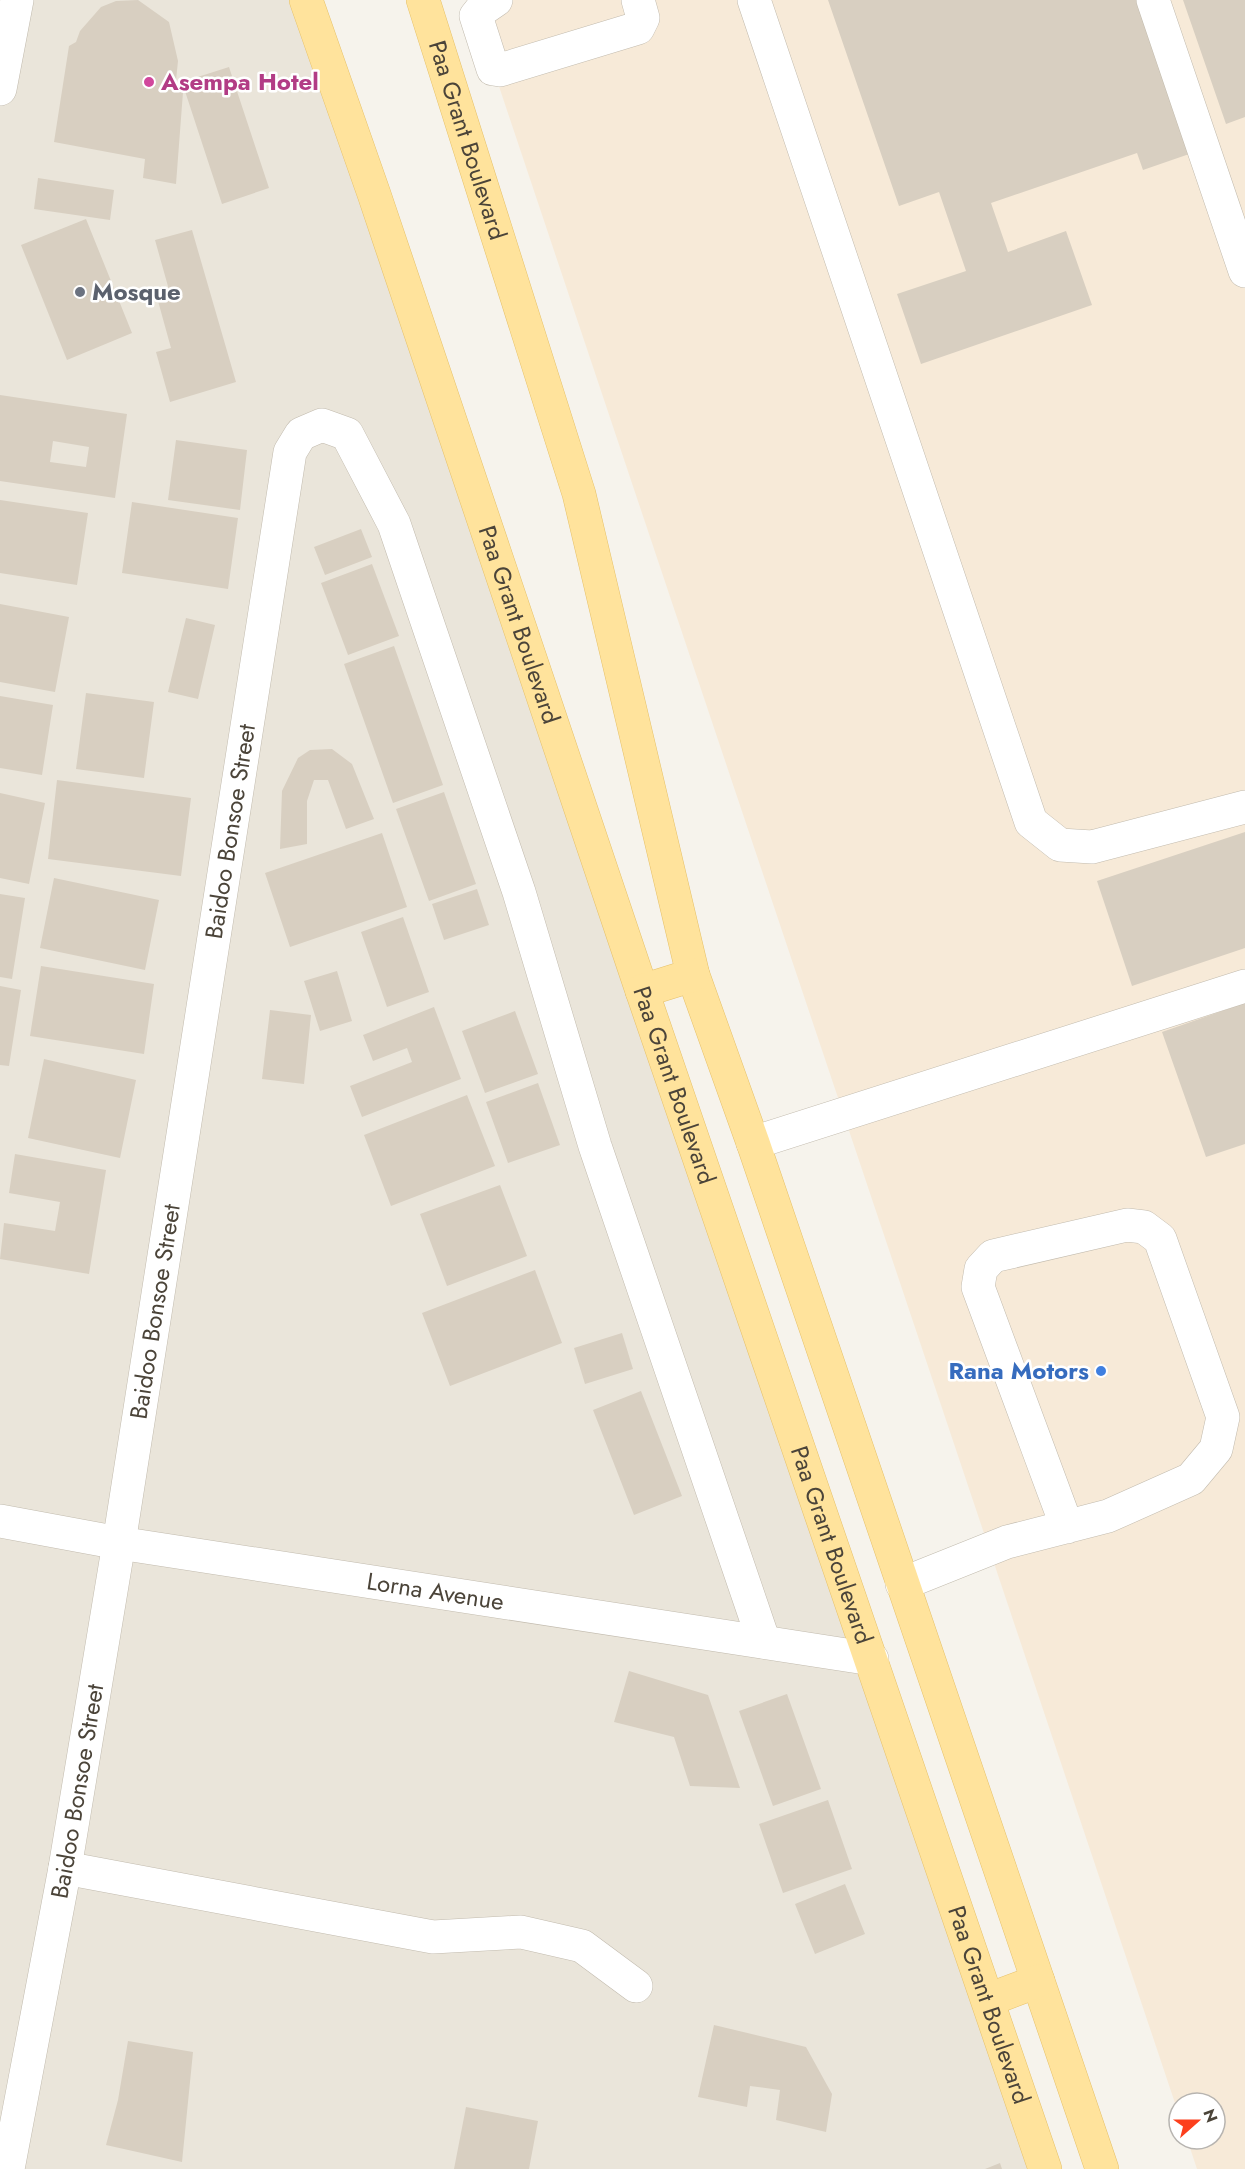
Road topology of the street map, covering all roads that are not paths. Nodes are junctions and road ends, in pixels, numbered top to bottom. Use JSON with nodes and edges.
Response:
{"nodes":[{"id":1,"x":17,"y":0,"type":"edge"},
{"id":2,"x":306,"y":0,"type":"edge"},
{"id":3,"x":423,"y":0,"type":"edge"},
{"id":4,"x":496,"y":0,"type":"edge"},
{"id":5,"x":638,"y":0,"type":"edge"},
{"id":6,"x":754,"y":0,"type":"edge"},
{"id":7,"x":1154,"y":0,"type":"edge"},
{"id":8,"x":4,"y":48,"type":"edge"},
{"id":9,"x":0,"y":89,"type":"edge"},
{"id":10,"x":1245,"y":271,"type":"edge"},
{"id":11,"x":1245,"y":807,"type":"edge"},
{"id":12,"x":693,"y":975,"type":"junction"},
{"id":13,"x":1245,"y":986,"type":"edge"},
{"id":14,"x":642,"y":991,"type":"junction"},
{"id":15,"x":753,"y":1143,"type":"junction"},
{"id":16,"x":0,"y":1521,"type":"edge"},
{"id":17,"x":1067,"y":1527,"type":"junction"},
{"id":18,"x":119,"y":1543,"type":"junction"},
{"id":19,"x":902,"y":1584,"type":"junction"},
{"id":20,"x":764,"y":1642,"type":"junction"},
{"id":21,"x":872,"y":1659,"type":"junction"},
{"id":22,"x":64,"y":1868,"type":"junction"},
{"id":23,"x":1038,"y":1981,"type":"junction"},
{"id":24,"x":636,"y":1986,"type":"dead end"},
{"id":25,"x":988,"y":2000,"type":"junction"},
{"id":26,"x":9,"y":2169,"type":"edge"},
{"id":27,"x":1045,"y":2169,"type":"edge"},
{"id":28,"x":1102,"y":2169,"type":"edge"}],
"edges":[{"from":1,"to":8,"type":"street"},
{"from":2,"to":14,"type":"main road","name":"Paa Grant Boulevard"},
{"from":3,"to":12,"type":"main road","name":"Paa Grant Boulevard"},
{"from":4,"to":5,"type":"street"},
{"from":6,"to":11,"type":"street"},
{"from":7,"to":10,"type":"street"},
{"from":8,"to":9,"type":"street"},
{"from":12,"to":14,"type":"main road"},
{"from":12,"to":15,"type":"main road","name":"Paa Grant Boulevard"},
{"from":13,"to":15,"type":"street"},
{"from":14,"to":21,"type":"main road","name":"Paa Grant Boulevard"},
{"from":15,"to":19,"type":"main road","name":"Paa Grant Boulevard"},
{"from":16,"to":18,"type":"street","name":"Lorna Avenue"},
{"from":17,"to":17,"type":"street"},
{"from":17,"to":19,"type":"street"},
{"from":18,"to":20,"type":"street","name":"Lorna Avenue"},
{"from":18,"to":20,"type":"street","name":"Baidoo Bonsoe Street"},
{"from":18,"to":22,"type":"street","name":"Baidoo Bonsoe Street"},
{"from":19,"to":23,"type":"main road","name":"Paa Grant Boulevard"},
{"from":20,"to":21,"type":"street","name":"Lorna Avenue"},
{"from":21,"to":25,"type":"main road","name":"Paa Grant Boulevard"},
{"from":22,"to":24,"type":"street"},
{"from":22,"to":26,"type":"street","name":"Baidoo Bonsoe Street"},
{"from":23,"to":25,"type":"main road"},
{"from":23,"to":28,"type":"main road","name":"Paa Grant Boulevard"},
{"from":25,"to":27,"type":"main road","name":"Paa Grant Boulevard"}]}
